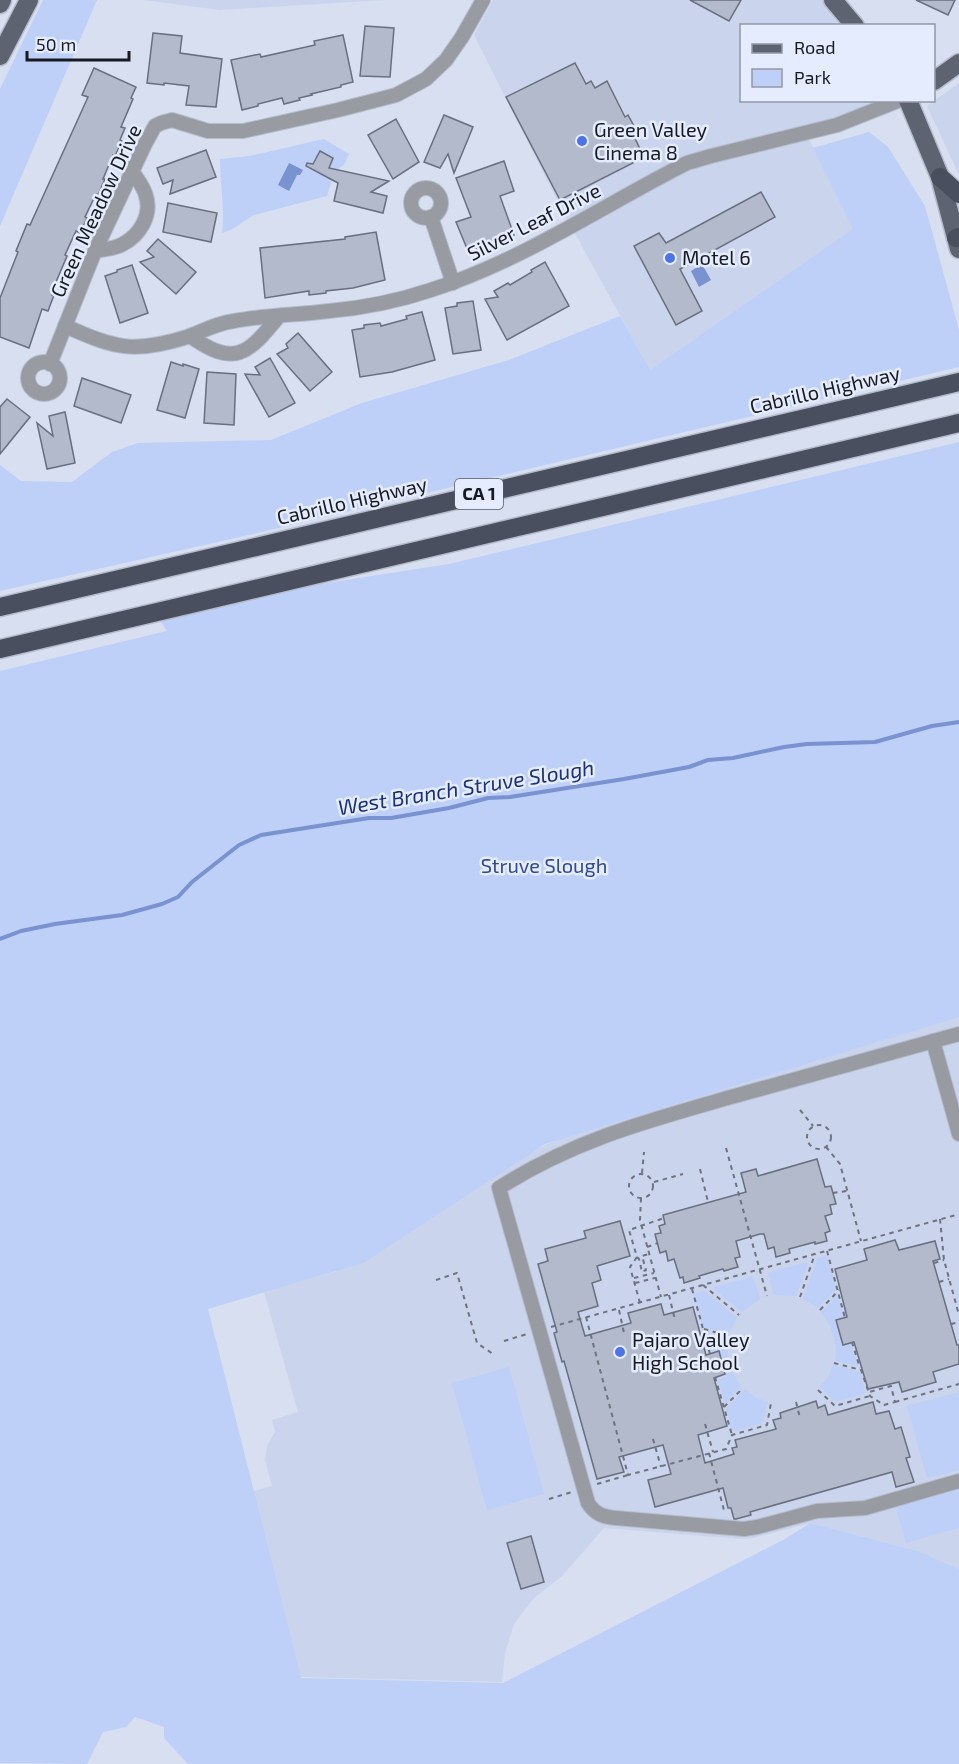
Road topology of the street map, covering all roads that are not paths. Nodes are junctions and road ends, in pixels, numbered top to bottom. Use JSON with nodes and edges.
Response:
{"nodes":[{"id":1,"x":29,"y":0,"type":"edge"},
{"id":2,"x":483,"y":0,"type":"edge"},
{"id":3,"x":833,"y":0,"type":"edge"},
{"id":4,"x":853,"y":24,"type":"edge"},
{"id":5,"x":0,"y":56,"type":"edge"},
{"id":6,"x":959,"y":63,"type":"edge"},
{"id":7,"x":935,"y":80,"type":"edge"},
{"id":8,"x":895,"y":102,"type":"edge"},
{"id":9,"x":909,"y":102,"type":"edge"},
{"id":10,"x":132,"y":171,"type":"junction"},
{"id":11,"x":940,"y":177,"type":"junction"},
{"id":12,"x":959,"y":194,"type":"edge"},
{"id":13,"x":431,"y":217,"type":"dead end"},
{"id":14,"x":958,"y":241,"type":"edge"},
{"id":15,"x":95,"y":251,"type":"junction"},
{"id":16,"x":453,"y":283,"type":"junction"},
{"id":17,"x":279,"y":316,"type":"junction"},
{"id":18,"x":65,"y":326,"type":"junction"},
{"id":19,"x":190,"y":336,"type":"junction"},
{"id":20,"x":50,"y":364,"type":"dead end"},
{"id":21,"x":959,"y":382,"type":"edge"},
{"id":22,"x":959,"y":423,"type":"edge"},
{"id":23,"x":0,"y":607,"type":"edge"},
{"id":24,"x":0,"y":649,"type":"edge"},
{"id":25,"x":959,"y":1034,"type":"edge"},
{"id":26,"x":933,"y":1041,"type":"junction"},
{"id":27,"x":959,"y":1134,"type":"edge"},
{"id":28,"x":959,"y":1480,"type":"edge"}],
"edges":[{"from":1,"to":5,"type":"main road"},
{"from":2,"to":10,"type":"street","name":"Green Meadow Drive"},
{"from":3,"to":4,"type":"main road"},
{"from":6,"to":7,"type":"main road"},
{"from":8,"to":16,"type":"street","name":"Silver Leaf Drive"},
{"from":9,"to":11,"type":"main road"},
{"from":10,"to":15,"type":"street","name":"Green Meadow Drive"},
{"from":10,"to":15,"type":"street"},
{"from":11,"to":12,"type":"highway"},
{"from":11,"to":14,"type":"main road"},
{"from":13,"to":16,"type":"street"},
{"from":15,"to":18,"type":"street","name":"Green Meadow Drive"},
{"from":16,"to":17,"type":"street","name":"Silver Leaf Drive"},
{"from":17,"to":19,"type":"street","name":"Silver Leaf Drive"},
{"from":17,"to":19,"type":"street"},
{"from":18,"to":19,"type":"street","name":"Silver Leaf Drive"},
{"from":18,"to":20,"type":"street","name":"Green Meadow Drive"},
{"from":21,"to":23,"type":"highway","name":"Cabrillo Highway","number":"CA 1"},
{"from":22,"to":24,"type":"highway","number":"CA 1"},
{"from":25,"to":26,"type":"street"},
{"from":26,"to":27,"type":"street"},
{"from":26,"to":28,"type":"street"}]}
